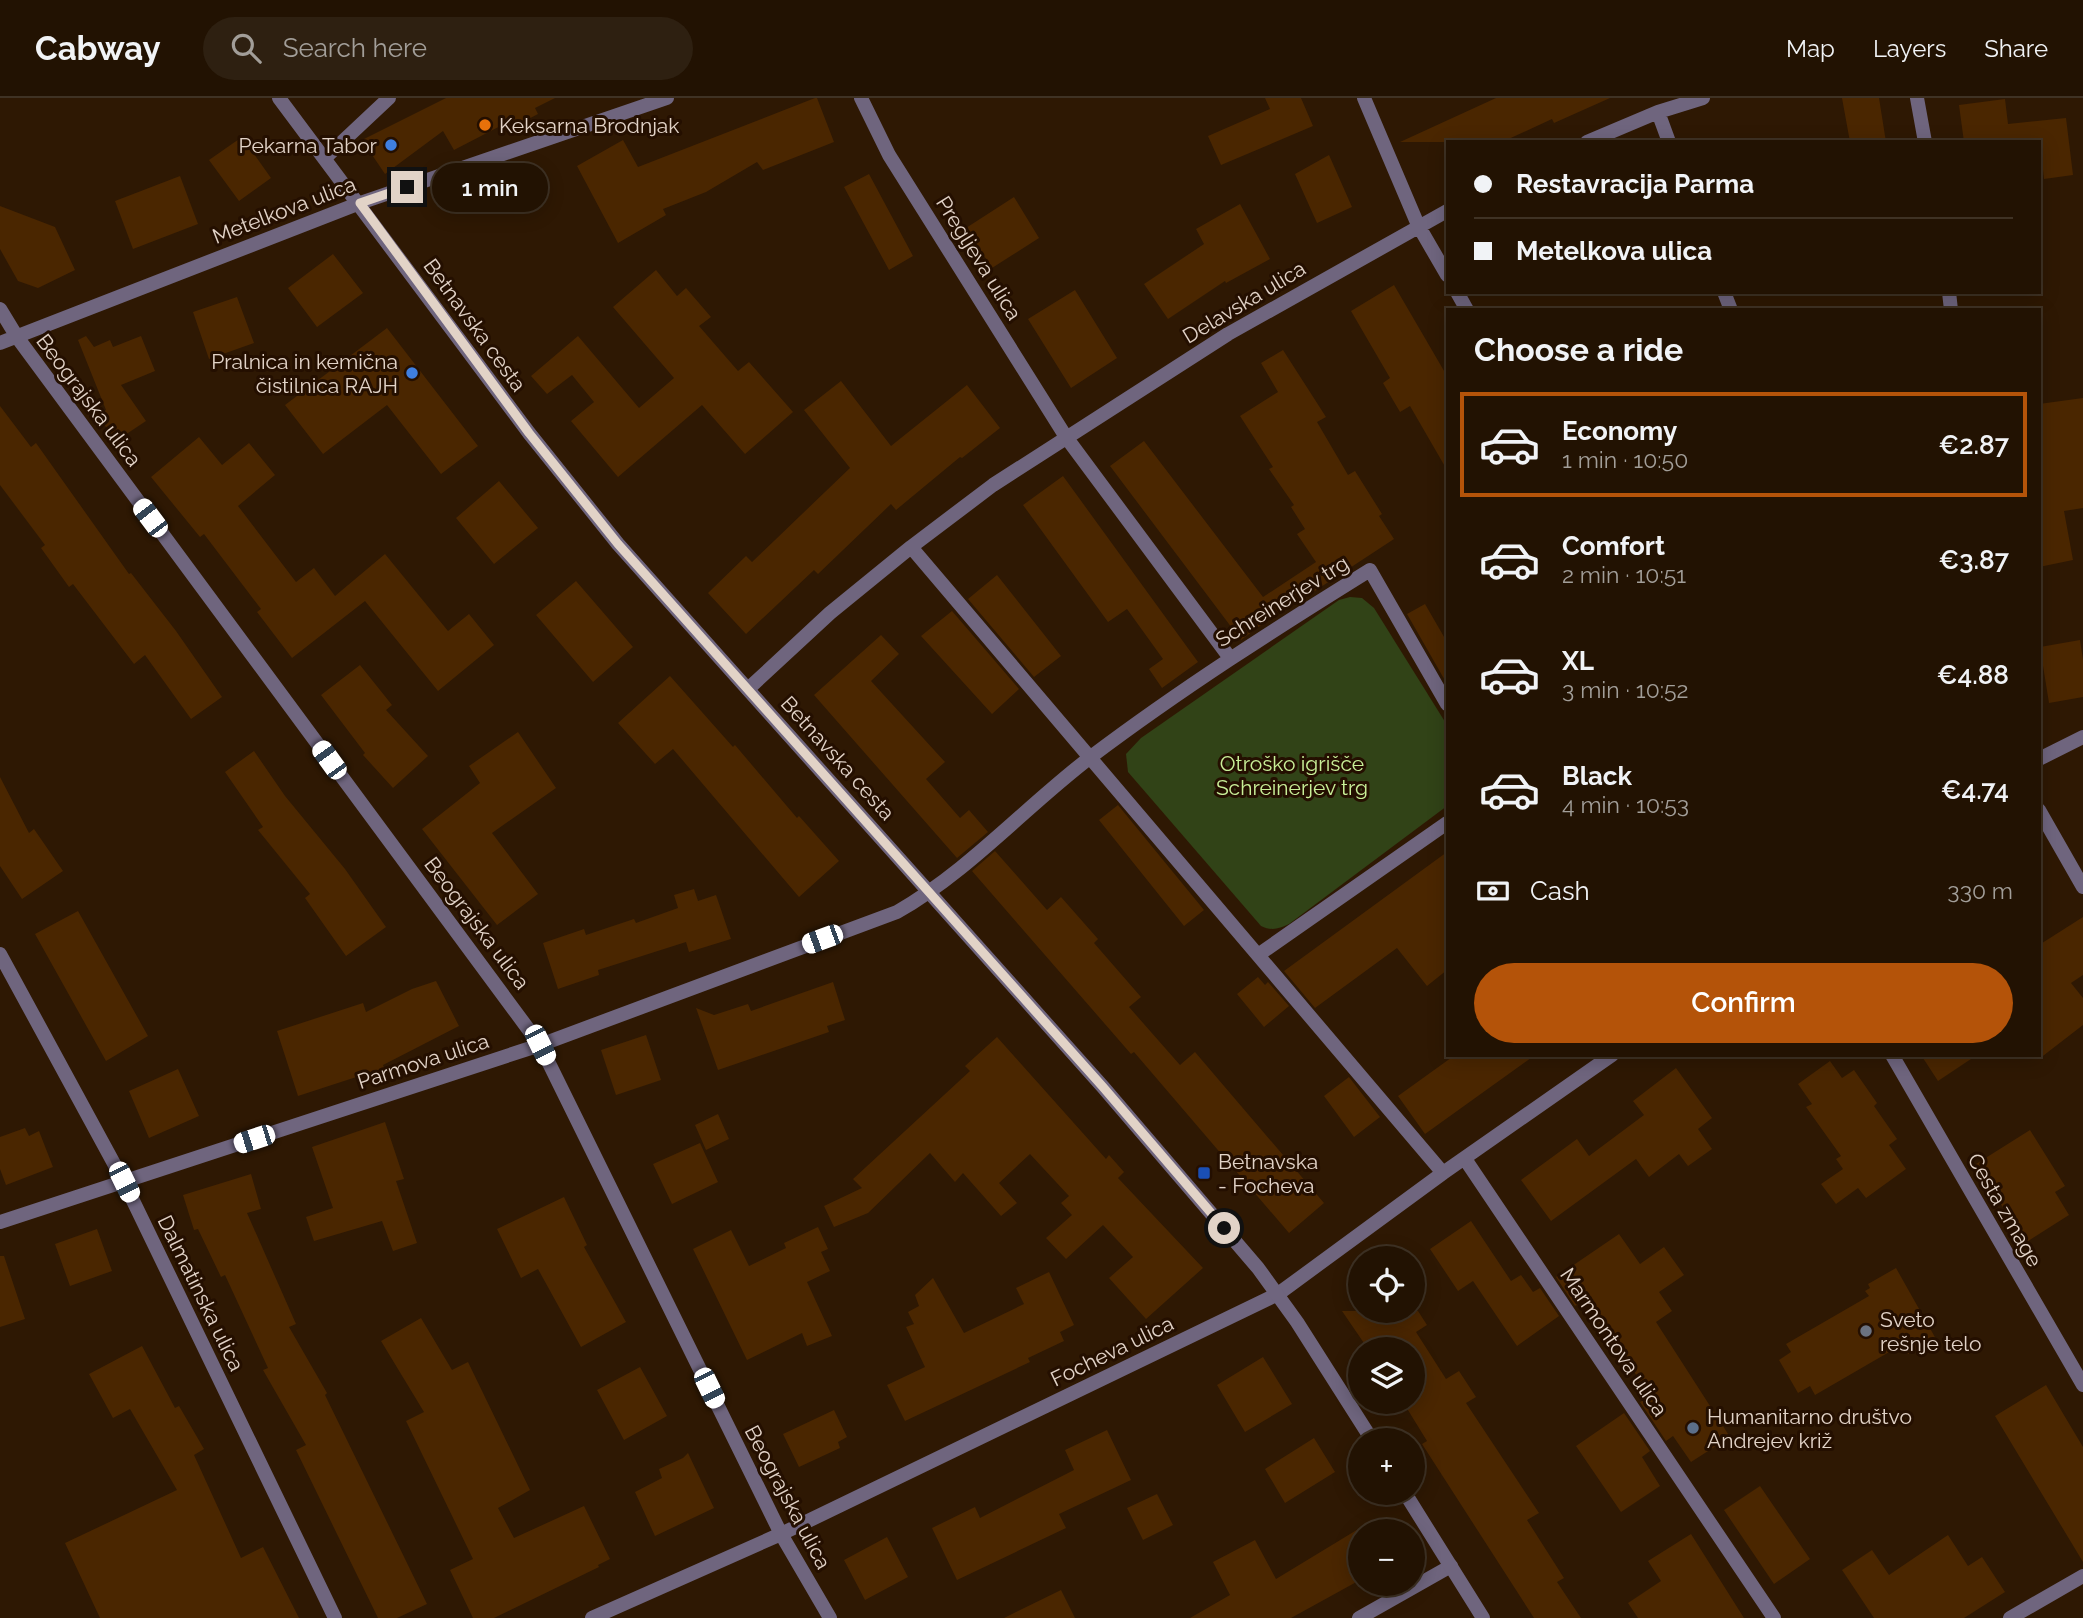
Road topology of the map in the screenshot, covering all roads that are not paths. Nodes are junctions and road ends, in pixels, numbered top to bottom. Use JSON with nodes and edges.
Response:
{"nodes":[{"id":1,"x":279,"y":98,"type":"edge"},
{"id":2,"x":389,"y":98,"type":"edge"},
{"id":3,"x":667,"y":98,"type":"edge"},
{"id":4,"x":861,"y":98,"type":"edge"},
{"id":5,"x":1364,"y":98,"type":"edge"},
{"id":6,"x":1703,"y":98,"type":"edge"},
{"id":7,"x":1917,"y":98,"type":"edge"},
{"id":8,"x":1658,"y":112,"type":"junction"},
{"id":9,"x":1592,"y":140,"type":"edge"},
{"id":10,"x":1668,"y":140,"type":"edge"},
{"id":11,"x":1924,"y":140,"type":"edge"},
{"id":12,"x":325,"y":158,"type":"junction"},
{"id":13,"x":360,"y":203,"type":"junction"},
{"id":14,"x":1446,"y":211,"type":"edge"},
{"id":15,"x":1418,"y":225,"type":"junction"},
{"id":16,"x":1446,"y":273,"type":"edge"},
{"id":17,"x":0,"y":309,"type":"edge"},
{"id":18,"x":17,"y":337,"type":"junction"},
{"id":19,"x":0,"y":344,"type":"edge"},
{"id":20,"x":1066,"y":437,"type":"junction"},
{"id":21,"x":911,"y":547,"type":"junction"},
{"id":22,"x":1230,"y":659,"type":"junction"},
{"id":23,"x":748,"y":690,"type":"junction"},
{"id":24,"x":1446,"y":702,"type":"edge"},
{"id":25,"x":2083,"y":737,"type":"edge"},
{"id":26,"x":1090,"y":757,"type":"junction"},
{"id":27,"x":2041,"y":758,"type":"edge"},
{"id":28,"x":2041,"y":814,"type":"edge"},
{"id":29,"x":1446,"y":824,"type":"edge"},
{"id":30,"x":2083,"y":887,"type":"edge"},
{"id":31,"x":930,"y":892,"type":"junction"},
{"id":32,"x":0,"y":954,"type":"edge"},
{"id":33,"x":1258,"y":955,"type":"junction"},
{"id":34,"x":540,"y":1045,"type":"junction"},
{"id":35,"x":1609,"y":1057,"type":"edge"},
{"id":36,"x":1893,"y":1057,"type":"edge"},
{"id":37,"x":1465,"y":1159,"type":"junction"},
{"id":38,"x":1443,"y":1173,"type":"junction"},
{"id":39,"x":124,"y":1182,"type":"junction"},
{"id":40,"x":0,"y":1222,"type":"edge"},
{"id":41,"x":1278,"y":1294,"type":"junction"},
{"id":42,"x":2083,"y":1385,"type":"edge"},
{"id":43,"x":1364,"y":1428,"type":"edge"},
{"id":44,"x":1413,"y":1505,"type":"edge"},
{"id":45,"x":781,"y":1534,"type":"junction"},
{"id":46,"x":1451,"y":1566,"type":"junction"},
{"id":47,"x":2083,"y":1576,"type":"edge"},
{"id":48,"x":335,"y":1618,"type":"edge"},
{"id":49,"x":592,"y":1618,"type":"edge"},
{"id":50,"x":830,"y":1618,"type":"edge"},
{"id":51,"x":1359,"y":1618,"type":"edge"},
{"id":52,"x":1483,"y":1618,"type":"edge"},
{"id":53,"x":1774,"y":1618,"type":"edge"},
{"id":54,"x":2010,"y":1618,"type":"edge"}],
"edges":[{"from":1,"to":12,"type":"street","name":"Betnavska cesta"},
{"from":2,"to":12,"type":"street"},
{"from":3,"to":13,"type":"street","name":"Metelkova ulica"},
{"from":4,"to":20,"type":"street","name":"Pregljeva ulica"},
{"from":5,"to":15,"type":"street"},
{"from":6,"to":8,"type":"street"},
{"from":7,"to":11,"type":"street"},
{"from":8,"to":9,"type":"street"},
{"from":8,"to":10,"type":"street"},
{"from":12,"to":13,"type":"street","name":"Betnavska cesta"},
{"from":13,"to":18,"type":"street","name":"Metelkova ulica"},
{"from":13,"to":23,"type":"street","name":"Betnavska cesta"},
{"from":14,"to":15,"type":"street","name":"Delavska ulica"},
{"from":15,"to":16,"type":"street"},
{"from":15,"to":20,"type":"street","name":"Delavska ulica"},
{"from":17,"to":18,"type":"street","name":"Beograjska ulica"},
{"from":18,"to":19,"type":"street","name":"Metelkova ulica"},
{"from":18,"to":34,"type":"street","name":"Beograjska ulica"},
{"from":20,"to":21,"type":"street","name":"Delavska ulica"},
{"from":20,"to":22,"type":"street"},
{"from":21,"to":23,"type":"street","name":"Delavska ulica"},
{"from":21,"to":26,"type":"street"},
{"from":22,"to":24,"type":"street","name":"Schreinerjev trg"},
{"from":22,"to":26,"type":"street","name":"Schreinerjev trg"},
{"from":23,"to":31,"type":"street","name":"Betnavska cesta"},
{"from":25,"to":27,"type":"street"},
{"from":26,"to":31,"type":"street","name":"Schreinerjev trg"},
{"from":26,"to":33,"type":"street"},
{"from":28,"to":30,"type":"street"},
{"from":29,"to":33,"type":"street"},
{"from":31,"to":34,"type":"street","name":"Parmova ulica"},
{"from":31,"to":41,"type":"street","name":"Betnavska cesta"},
{"from":32,"to":39,"type":"street","name":"Dalmatinska ulica"},
{"from":33,"to":38,"type":"street"},
{"from":34,"to":39,"type":"street","name":"Parmova ulica"},
{"from":34,"to":45,"type":"street","name":"Beograjska ulica"},
{"from":35,"to":37,"type":"street","name":"Focheva ulica"},
{"from":36,"to":42,"type":"street","name":"Cesta zmage"},
{"from":37,"to":38,"type":"street","name":"Focheva ulica"},
{"from":37,"to":53,"type":"street","name":"Marmontova ulica"},
{"from":38,"to":41,"type":"street","name":"Focheva ulica"},
{"from":39,"to":40,"type":"street","name":"Parmova ulica"},
{"from":39,"to":48,"type":"street","name":"Dalmatinska ulica"},
{"from":41,"to":43,"type":"street","name":"Betnavska cesta"},
{"from":41,"to":45,"type":"street","name":"Focheva ulica"},
{"from":44,"to":46,"type":"street"},
{"from":45,"to":49,"type":"street","name":"Focheva ulica"},
{"from":45,"to":50,"type":"street","name":"Beograjska ulica"},
{"from":46,"to":51,"type":"street"},
{"from":46,"to":52,"type":"street"},
{"from":47,"to":54,"type":"street"}]}
